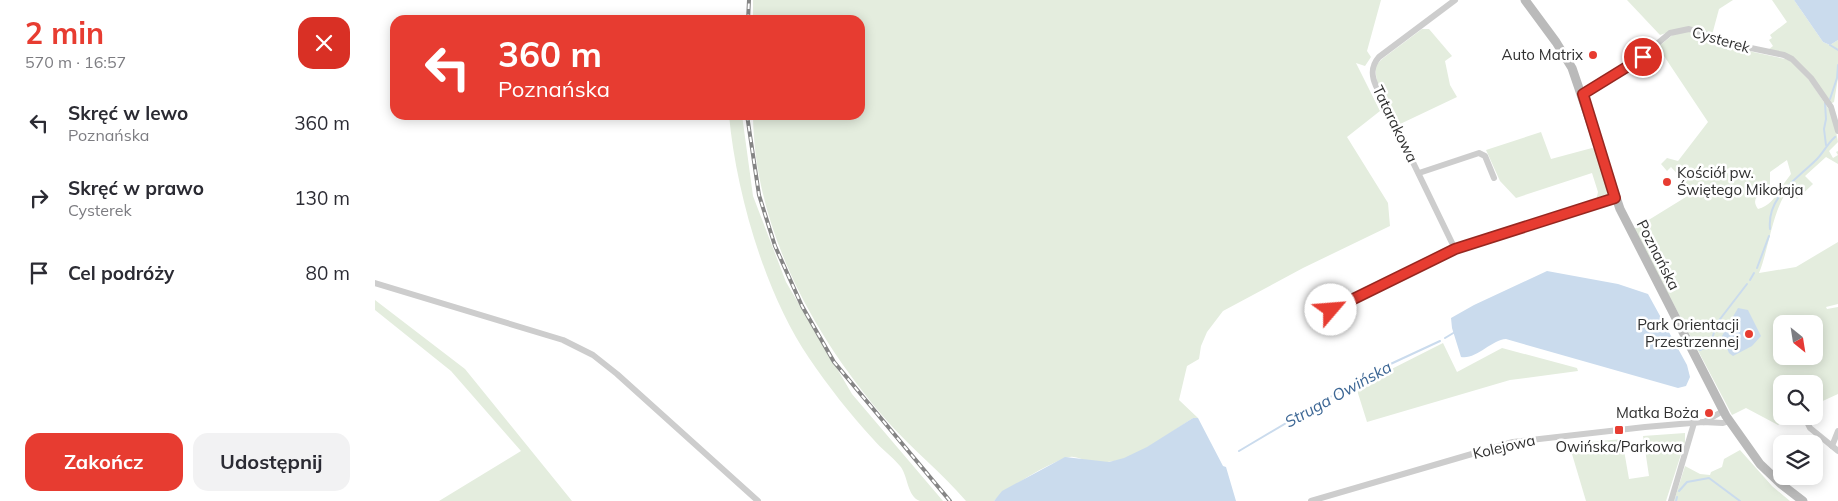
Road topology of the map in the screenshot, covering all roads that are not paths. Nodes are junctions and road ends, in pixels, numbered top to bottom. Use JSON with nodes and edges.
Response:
{"nodes":[{"id":1,"x":1455,"y":0,"type":"edge"},
{"id":2,"x":1525,"y":0,"type":"edge"},
{"id":3,"x":1583,"y":94,"type":"junction"},
{"id":4,"x":1838,"y":131,"type":"edge"},
{"id":5,"x":1419,"y":173,"type":"junction"},
{"id":6,"x":1494,"y":178,"type":"dead end"},
{"id":7,"x":1615,"y":198,"type":"junction"},
{"id":8,"x":1455,"y":249,"type":"junction"},
{"id":9,"x":375,"y":283,"type":"edge"},
{"id":10,"x":1331,"y":310,"type":"dead end"},
{"id":11,"x":1723,"y":411,"type":"junction"},
{"id":12,"x":1729,"y":421,"type":"junction"},
{"id":13,"x":1703,"y":422,"type":"junction"},
{"id":14,"x":1694,"y":423,"type":"junction"},
{"id":15,"x":1808,"y":425,"type":"edge"},
{"id":16,"x":1838,"y":431,"type":"edge"},
{"id":17,"x":1835,"y":449,"type":"edge"},
{"id":18,"x":758,"y":501,"type":"edge"},
{"id":19,"x":1311,"y":501,"type":"edge"},
{"id":20,"x":1671,"y":501,"type":"edge"},
{"id":21,"x":1803,"y":501,"type":"edge"}],
"edges":[{"from":1,"to":5,"type":"street","name":"Tatarakowa"},
{"from":2,"to":3,"type":"main road","name":"Poznańska"},
{"from":3,"to":4,"type":"street","name":"Cysterek"},
{"from":3,"to":7,"type":"main road","name":"Poznańska"},
{"from":5,"to":6,"type":"street"},
{"from":5,"to":8,"type":"street","name":"Tatarakowa"},
{"from":7,"to":8,"type":"street"},
{"from":7,"to":11,"type":"main road","name":"Poznańska"},
{"from":8,"to":10,"type":"street"},
{"from":9,"to":18,"type":"street"},
{"from":11,"to":12,"type":"main road","name":"Poznańska"},
{"from":11,"to":13,"type":"street","name":"Kolejowa"},
{"from":12,"to":13,"type":"street","name":"Kolejowa"},
{"from":12,"to":21,"type":"main road","name":"Poznańska"},
{"from":13,"to":14,"type":"street","name":"Kolejowa"},
{"from":14,"to":19,"type":"street","name":"Kolejowa"},
{"from":14,"to":20,"type":"street"},
{"from":15,"to":17,"type":"street"},
{"from":16,"to":17,"type":"street"}]}
